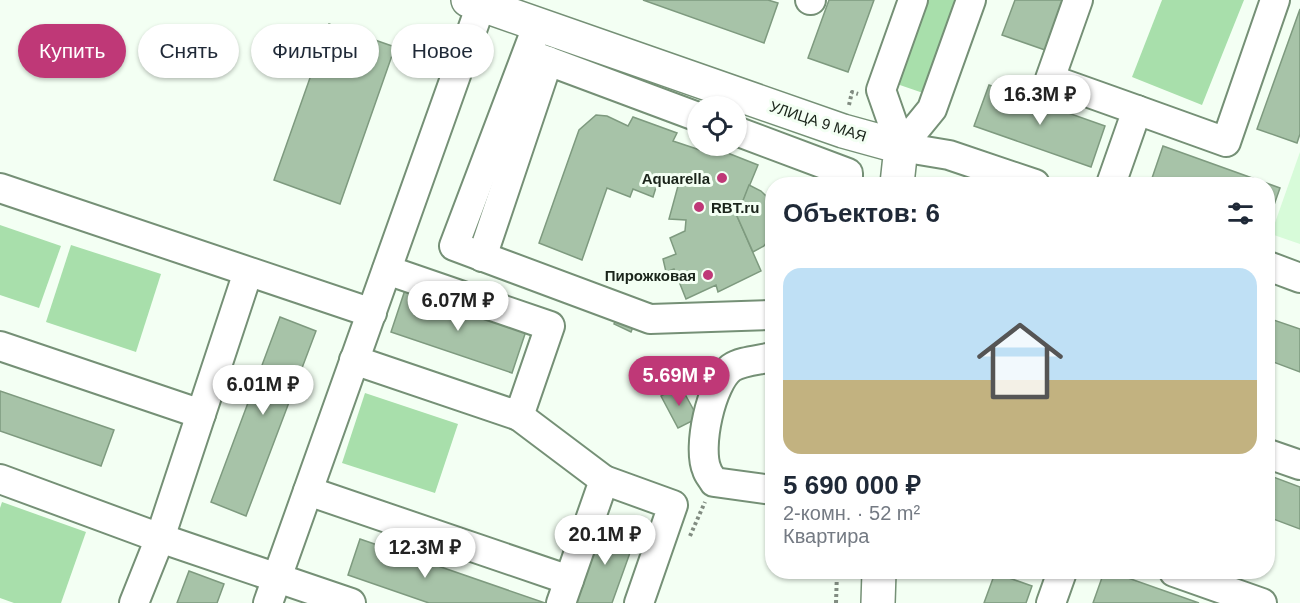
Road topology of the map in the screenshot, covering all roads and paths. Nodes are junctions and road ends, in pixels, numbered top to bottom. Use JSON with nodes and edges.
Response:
{"nodes":[{"id":1,"x":913,"y":0,"type":"edge"},
{"id":2,"x":971,"y":0,"type":"edge"},
{"id":3,"x":1078,"y":0,"type":"edge"},
{"id":4,"x":1275,"y":0,"type":"edge"},
{"id":5,"x":475,"y":2,"type":"edge"},
{"id":6,"x":538,"y":46,"type":"junction"},
{"id":7,"x":1137,"y":110,"type":"junction"},
{"id":8,"x":687,"y":112,"type":"edge"},
{"id":9,"x":747,"y":135,"type":"edge"},
{"id":10,"x":901,"y":147,"type":"junction"},
{"id":11,"x":848,"y":177,"type":"edge"},
{"id":12,"x":898,"y":177,"type":"edge"},
{"id":13,"x":1014,"y":177,"type":"edge"},
{"id":14,"x":1113,"y":177,"type":"edge"},
{"id":15,"x":0,"y":188,"type":"edge"},
{"id":16,"x":1275,"y":269,"type":"edge"},
{"id":17,"x":387,"y":270,"type":"junction"},
{"id":18,"x":248,"y":272,"type":"junction"},
{"id":19,"x":1300,"y":278,"type":"edge"},
{"id":20,"x":372,"y":313,"type":"junction"},
{"id":21,"x":765,"y":315,"type":"edge"},
{"id":22,"x":0,"y":346,"type":"edge"},
{"id":23,"x":765,"y":359,"type":"edge"},
{"id":24,"x":354,"y":360,"type":"junction"},
{"id":25,"x":201,"y":414,"type":"junction"},
{"id":26,"x":519,"y":416,"type":"junction"},
{"id":27,"x":1275,"y":456,"type":"edge"},
{"id":28,"x":1300,"y":465,"type":"edge"},
{"id":29,"x":0,"y":479,"type":"edge"},
{"id":30,"x":604,"y":480,"type":"junction"},
{"id":31,"x":765,"y":489,"type":"edge"},
{"id":32,"x":308,"y":490,"type":"junction"},
{"id":33,"x":160,"y":538,"type":"junction"},
{"id":34,"x":837,"y":579,"type":"edge"},
{"id":35,"x":879,"y":579,"type":"edge"},
{"id":36,"x":1060,"y":579,"type":"edge"},
{"id":37,"x":1194,"y":579,"type":"edge"},
{"id":38,"x":272,"y":591,"type":"edge"},
{"id":39,"x":565,"y":592,"type":"edge"},
{"id":40,"x":135,"y":603,"type":"edge"},
{"id":41,"x":351,"y":603,"type":"edge"},
{"id":42,"x":639,"y":603,"type":"edge"},
{"id":43,"x":836,"y":603,"type":"edge"},
{"id":44,"x":878,"y":603,"type":"edge"},
{"id":45,"x":1051,"y":603,"type":"edge"},
{"id":46,"x":1262,"y":603,"type":"edge"}],
"edges":[{"from":1,"to":10,"type":"street"},
{"from":2,"to":10,"type":"street"},
{"from":3,"to":7,"type":"street"},
{"from":4,"to":7,"type":"street"},
{"from":5,"to":6,"type":"main road","name":"УЛИЦА 9 МАЯ"},
{"from":5,"to":17,"type":"street"},
{"from":6,"to":8,"type":"street"},
{"from":6,"to":10,"type":"main road","name":"УЛИЦА 9 МАЯ"},
{"from":6,"to":21,"type":"street"},
{"from":7,"to":14,"type":"street"},
{"from":9,"to":11,"type":"street"},
{"from":10,"to":12,"type":"main road"},
{"from":10,"to":13,"type":"street","name":"УЛИЦА 9 МАЯ"},
{"from":15,"to":18,"type":"street"},
{"from":16,"to":19,"type":"street"},
{"from":17,"to":20,"type":"street"},
{"from":17,"to":26,"type":"street"},
{"from":18,"to":20,"type":"street"},
{"from":18,"to":25,"type":"street"},
{"from":20,"to":24,"type":"street"},
{"from":22,"to":25,"type":"street"},
{"from":23,"to":31,"type":"street"},
{"from":24,"to":26,"type":"street"},
{"from":24,"to":32,"type":"street"},
{"from":25,"to":33,"type":"street"},
{"from":26,"to":30,"type":"street"},
{"from":27,"to":28,"type":"street"},
{"from":29,"to":33,"type":"street"},
{"from":30,"to":39,"type":"street"},
{"from":30,"to":42,"type":"street"},
{"from":32,"to":38,"type":"street"},
{"from":32,"to":39,"type":"street"},
{"from":33,"to":38,"type":"street"},
{"from":33,"to":40,"type":"street"},
{"from":34,"to":43,"type":"path"},
{"from":35,"to":44,"type":"main road"},
{"from":36,"to":45,"type":"street"},
{"from":37,"to":46,"type":"street"},
{"from":38,"to":41,"type":"street"}]}
